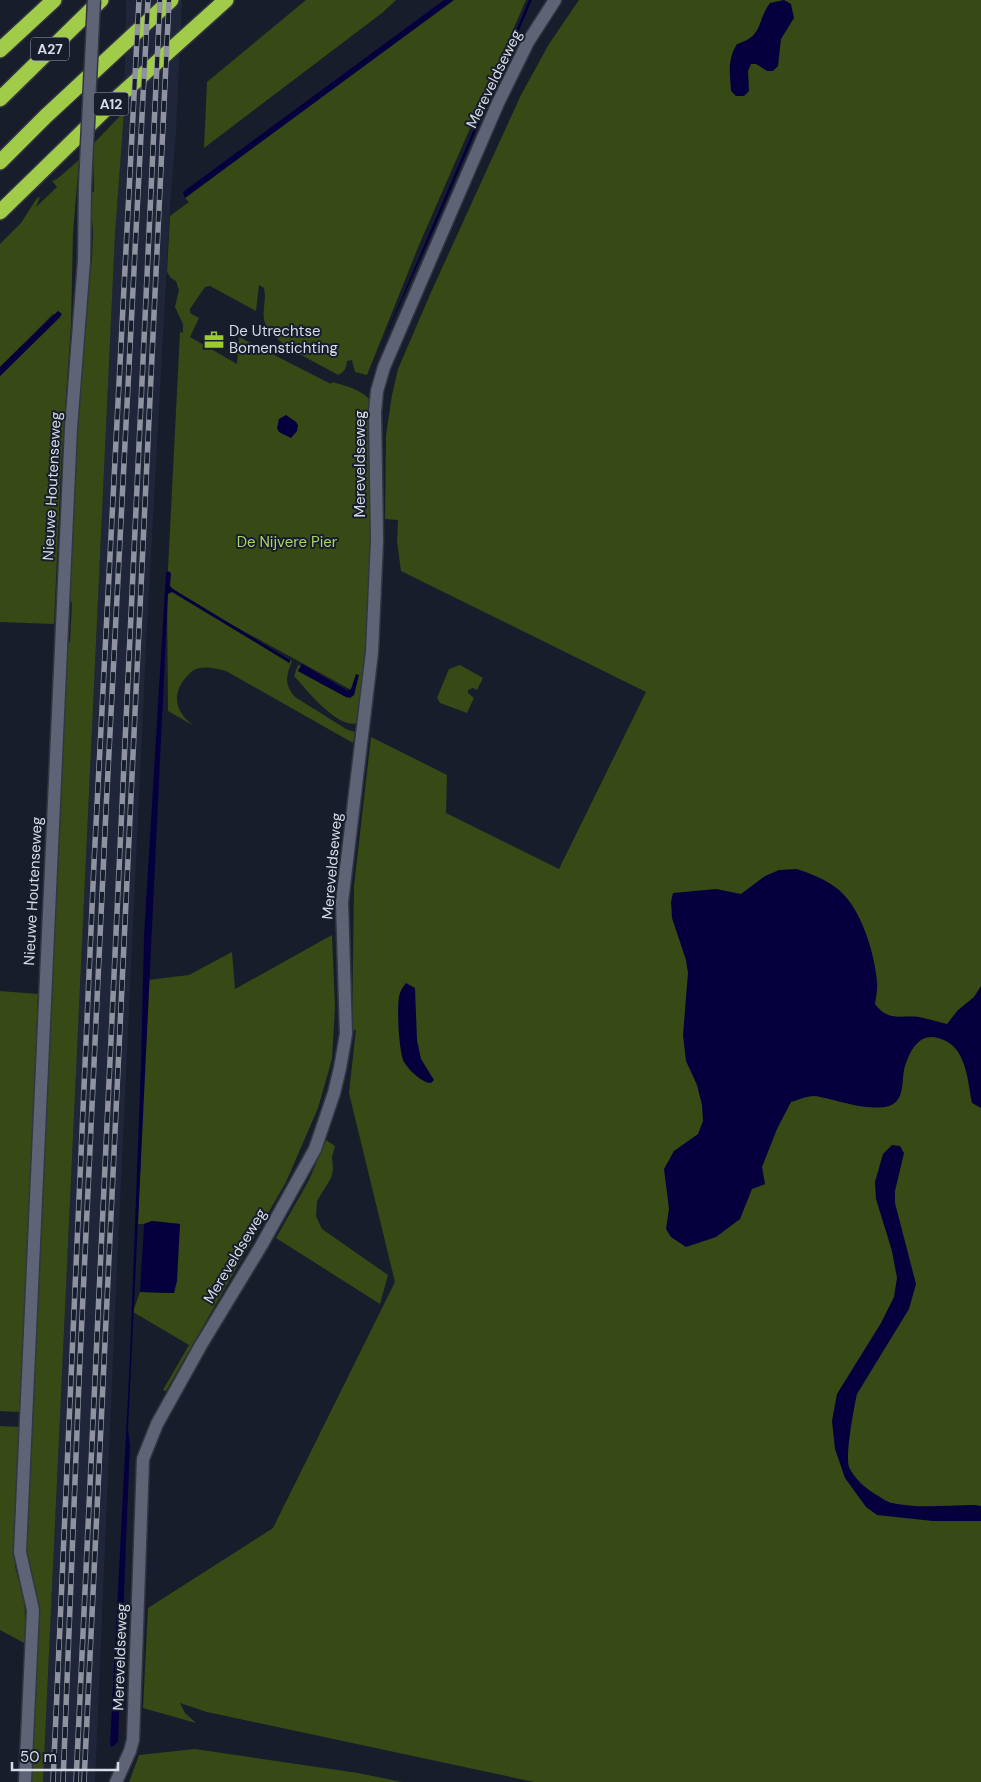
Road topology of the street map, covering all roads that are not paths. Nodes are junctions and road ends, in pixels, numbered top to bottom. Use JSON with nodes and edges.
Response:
{"nodes":[{"id":1,"x":54,"y":0,"type":"edge"},
{"id":2,"x":94,"y":0,"type":"edge"},
{"id":3,"x":101,"y":0,"type":"edge"},
{"id":4,"x":171,"y":0,"type":"edge"},
{"id":5,"x":226,"y":0,"type":"edge"},
{"id":6,"x":555,"y":0,"type":"edge"},
{"id":7,"x":0,"y":50,"type":"edge"},
{"id":8,"x":0,"y":99,"type":"edge"},
{"id":9,"x":0,"y":162,"type":"edge"},
{"id":10,"x":0,"y":212,"type":"edge"},
{"id":11,"x":25,"y":1782,"type":"edge"},
{"id":12,"x":116,"y":1782,"type":"edge"}],
"edges":[{"from":1,"to":7,"type":"highway","number":"A27"},
{"from":2,"to":11,"type":"street","name":"Nieuwe Houtenseweg","bridge":true},
{"from":3,"to":8,"type":"highway","number":"A27"},
{"from":4,"to":9,"type":"highway"},
{"from":5,"to":10,"type":"highway","number":"A12"},
{"from":6,"to":12,"type":"street","name":"Mereveldseweg"}]}
